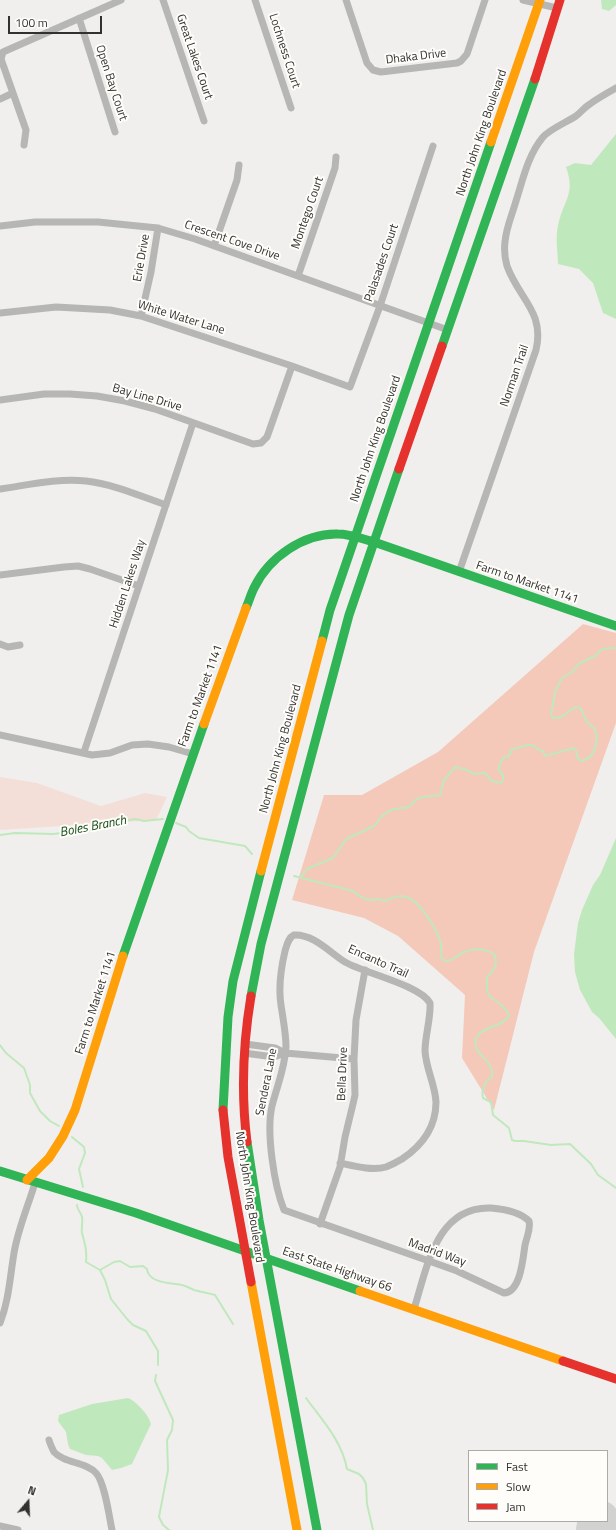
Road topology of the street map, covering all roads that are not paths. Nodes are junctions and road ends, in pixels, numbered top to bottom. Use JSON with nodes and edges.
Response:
{"nodes":[{"id":1,"x":121,"y":0,"type":"edge"},
{"id":2,"x":163,"y":0,"type":"edge"},
{"id":3,"x":255,"y":0,"type":"edge"},
{"id":4,"x":346,"y":0,"type":"edge"},
{"id":5,"x":485,"y":0,"type":"edge"},
{"id":6,"x":523,"y":0,"type":"edge"},
{"id":7,"x":540,"y":1,"type":"edge"},
{"id":8,"x":558,"y":4,"type":"edge"},
{"id":9,"x":79,"y":18,"type":"junction"},
{"id":10,"x":616,"y":88,"type":"edge"},
{"id":11,"x":14,"y":93,"type":"junction"},
{"id":12,"x":0,"y":99,"type":"edge"},
{"id":13,"x":291,"y":108,"type":"dead end"},
{"id":14,"x":204,"y":121,"type":"dead end"},
{"id":15,"x":115,"y":132,"type":"dead end"},
{"id":16,"x":24,"y":145,"type":"dead end"},
{"id":17,"x":433,"y":146,"type":"dead end"},
{"id":18,"x":336,"y":157,"type":"dead end"},
{"id":19,"x":239,"y":165,"type":"dead end"},
{"id":20,"x":0,"y":226,"type":"edge"},
{"id":21,"x":158,"y":228,"type":"junction"},
{"id":22,"x":214,"y":246,"type":"junction"},
{"id":23,"x":298,"y":276,"type":"junction"},
{"id":24,"x":380,"y":306,"type":"junction"},
{"id":25,"x":0,"y":313,"type":"edge"},
{"id":26,"x":141,"y":316,"type":"junction"},
{"id":27,"x":429,"y":323,"type":"junction"},
{"id":28,"x":448,"y":330,"type":"junction"},
{"id":29,"x":292,"y":366,"type":"junction"},
{"id":30,"x":350,"y":387,"type":"joint"},
{"id":31,"x":0,"y":400,"type":"edge"},
{"id":32,"x":193,"y":423,"type":"junction"},
{"id":33,"x":0,"y":488,"type":"edge"},
{"id":34,"x":166,"y":505,"type":"junction"},
{"id":35,"x":354,"y":537,"type":"junction"},
{"id":36,"x":374,"y":542,"type":"junction"},
{"id":37,"x":459,"y":572,"type":"junction"},
{"id":38,"x":0,"y":575,"type":"edge"},
{"id":39,"x":139,"y":586,"type":"junction"},
{"id":40,"x":616,"y":626,"type":"edge"},
{"id":41,"x":0,"y":644,"type":"edge"},
{"id":42,"x":20,"y":645,"type":"dead end"},
{"id":43,"x":0,"y":736,"type":"edge"},
{"id":44,"x":84,"y":752,"type":"junction"},
{"id":45,"x":193,"y":754,"type":"junction"},
{"id":46,"x":277,"y":810,"type":"junction"},
{"id":47,"x":294,"y":815,"type":"junction"},
{"id":48,"x":294,"y":935,"type":"joint"},
{"id":49,"x":365,"y":970,"type":"junction"},
{"id":50,"x":226,"y":1048,"type":"junction"},
{"id":51,"x":245,"y":1049,"type":"junction"},
{"id":52,"x":285,"y":1053,"type":"junction"},
{"id":53,"x":354,"y":1059,"type":"junction"},
{"id":54,"x":340,"y":1163,"type":"junction"},
{"id":55,"x":0,"y":1171,"type":"edge"},
{"id":56,"x":31,"y":1181,"type":"junction"},
{"id":57,"x":284,"y":1210,"type":"joint"},
{"id":58,"x":320,"y":1224,"type":"junction"},
{"id":59,"x":245,"y":1250,"type":"junction"},
{"id":60,"x":266,"y":1258,"type":"junction"},
{"id":61,"x":429,"y":1261,"type":"junction"},
{"id":62,"x":414,"y":1309,"type":"junction"},
{"id":63,"x":0,"y":1323,"type":"edge"},
{"id":64,"x":616,"y":1379,"type":"edge"},
{"id":65,"x":49,"y":1440,"type":"dead end"},
{"id":66,"x":0,"y":1526,"type":"edge"},
{"id":67,"x":18,"y":1530,"type":"edge"},
{"id":68,"x":112,"y":1530,"type":"edge"},
{"id":69,"x":297,"y":1530,"type":"edge"},
{"id":70,"x":317,"y":1530,"type":"edge"}],
"edges":[{"from":1,"to":9,"type":"street"},
{"from":2,"to":14,"type":"street","name":"Great Lakes Court"},
{"from":3,"to":13,"type":"street","name":"Lochness Court"},
{"from":4,"to":5,"type":"street","name":"Dhaka Drive"},
{"from":6,"to":7,"type":"street"},
{"from":7,"to":8,"type":"street"},
{"from":7,"to":27,"type":"main road","name":"North John King Boulevard"},
{"from":8,"to":28,"type":"main road","name":"North John King Boulevard"},
{"from":9,"to":11,"type":"street"},
{"from":9,"to":15,"type":"street","name":"Open Bay Court"},
{"from":10,"to":37,"type":"street","name":"Norman Trail"},
{"from":11,"to":12,"type":"street"},
{"from":11,"to":16,"type":"street"},
{"from":17,"to":24,"type":"street","name":"Palasades Court"},
{"from":18,"to":23,"type":"street","name":"Montego Court"},
{"from":19,"to":22,"type":"street"},
{"from":20,"to":21,"type":"street","name":"Crescent Cove Drive"},
{"from":21,"to":22,"type":"street","name":"Crescent Cove Drive"},
{"from":21,"to":26,"type":"street","name":"Erie Drive"},
{"from":22,"to":23,"type":"street","name":"Crescent Cove Drive"},
{"from":23,"to":24,"type":"street","name":"Crescent Cove Drive"},
{"from":24,"to":27,"type":"street","name":"Crescent Cove Drive"},
{"from":24,"to":30,"type":"street","name":"Palasades Court"},
{"from":25,"to":26,"type":"street","name":"White Water Lane"},
{"from":26,"to":29,"type":"street","name":"White Water Lane"},
{"from":27,"to":28,"type":"street","name":"Crescent Cove Drive"},
{"from":27,"to":35,"type":"main road","name":"North John King Boulevard"},
{"from":28,"to":36,"type":"main road","name":"North John King Boulevard"},
{"from":29,"to":30,"type":"street","name":"White Water Lane"},
{"from":29,"to":32,"type":"street","name":"Bay Line Drive"},
{"from":31,"to":32,"type":"street","name":"Bay Line Drive"},
{"from":32,"to":34,"type":"street","name":"Hidden Lakes Way"},
{"from":33,"to":34,"type":"street"},
{"from":34,"to":39,"type":"street","name":"Hidden Lakes Way"},
{"from":35,"to":36,"type":"main road","name":"Farm to Market 1141"},
{"from":35,"to":45,"type":"main road","name":"Farm to Market 1141"},
{"from":35,"to":46,"type":"main road","name":"North John King Boulevard"},
{"from":36,"to":37,"type":"main road","name":"Farm to Market 1141"},
{"from":36,"to":47,"type":"main road","name":"North John King Boulevard"},
{"from":37,"to":40,"type":"main road","name":"Farm to Market 1141"},
{"from":38,"to":39,"type":"street"},
{"from":39,"to":44,"type":"street","name":"Hidden Lakes Way"},
{"from":41,"to":42,"type":"street"},
{"from":43,"to":44,"type":"street"},
{"from":44,"to":45,"type":"street"},
{"from":45,"to":56,"type":"main road","name":"Farm to Market 1141"},
{"from":46,"to":47,"type":"main road"},
{"from":46,"to":50,"type":"main road","name":"North John King Boulevard"},
{"from":47,"to":51,"type":"main road","name":"North John King Boulevard"},
{"from":48,"to":49,"type":"street","name":"Encanto Trail"},
{"from":48,"to":52,"type":"street","name":"Sendera Lane"},
{"from":49,"to":53,"type":"street","name":"Bella Drive"},
{"from":49,"to":54,"type":"street","name":"Encanto Trail"},
{"from":50,"to":51,"type":"main road"},
{"from":50,"to":59,"type":"main road","name":"North John King Boulevard"},
{"from":51,"to":52,"type":"street"},
{"from":51,"to":60,"type":"main road","name":"North John King Boulevard"},
{"from":52,"to":53,"type":"street"},
{"from":52,"to":57,"type":"street","name":"Sendera Lane"},
{"from":53,"to":54,"type":"street","name":"Bella Drive"},
{"from":54,"to":58,"type":"street","name":"Bella Drive"},
{"from":55,"to":56,"type":"main road","name":"East State Highway 66"},
{"from":56,"to":59,"type":"main road","name":"East State Highway 66"},
{"from":56,"to":63,"type":"street"},
{"from":57,"to":58,"type":"street","name":"Madrid Way"},
{"from":58,"to":61,"type":"street","name":"Madrid Way"},
{"from":59,"to":60,"type":"main road","name":"East State Highway 66"},
{"from":59,"to":69,"type":"main road","name":"North John King Boulevard"},
{"from":60,"to":62,"type":"main road","name":"East State Highway 66"},
{"from":60,"to":70,"type":"main road","name":"North John King Boulevard"},
{"from":61,"to":61,"type":"street","name":"Madrid Way"},
{"from":61,"to":62,"type":"street"},
{"from":62,"to":64,"type":"main road","name":"East State Highway 66"},
{"from":65,"to":68,"type":"street"},
{"from":66,"to":67,"type":"street"}]}
